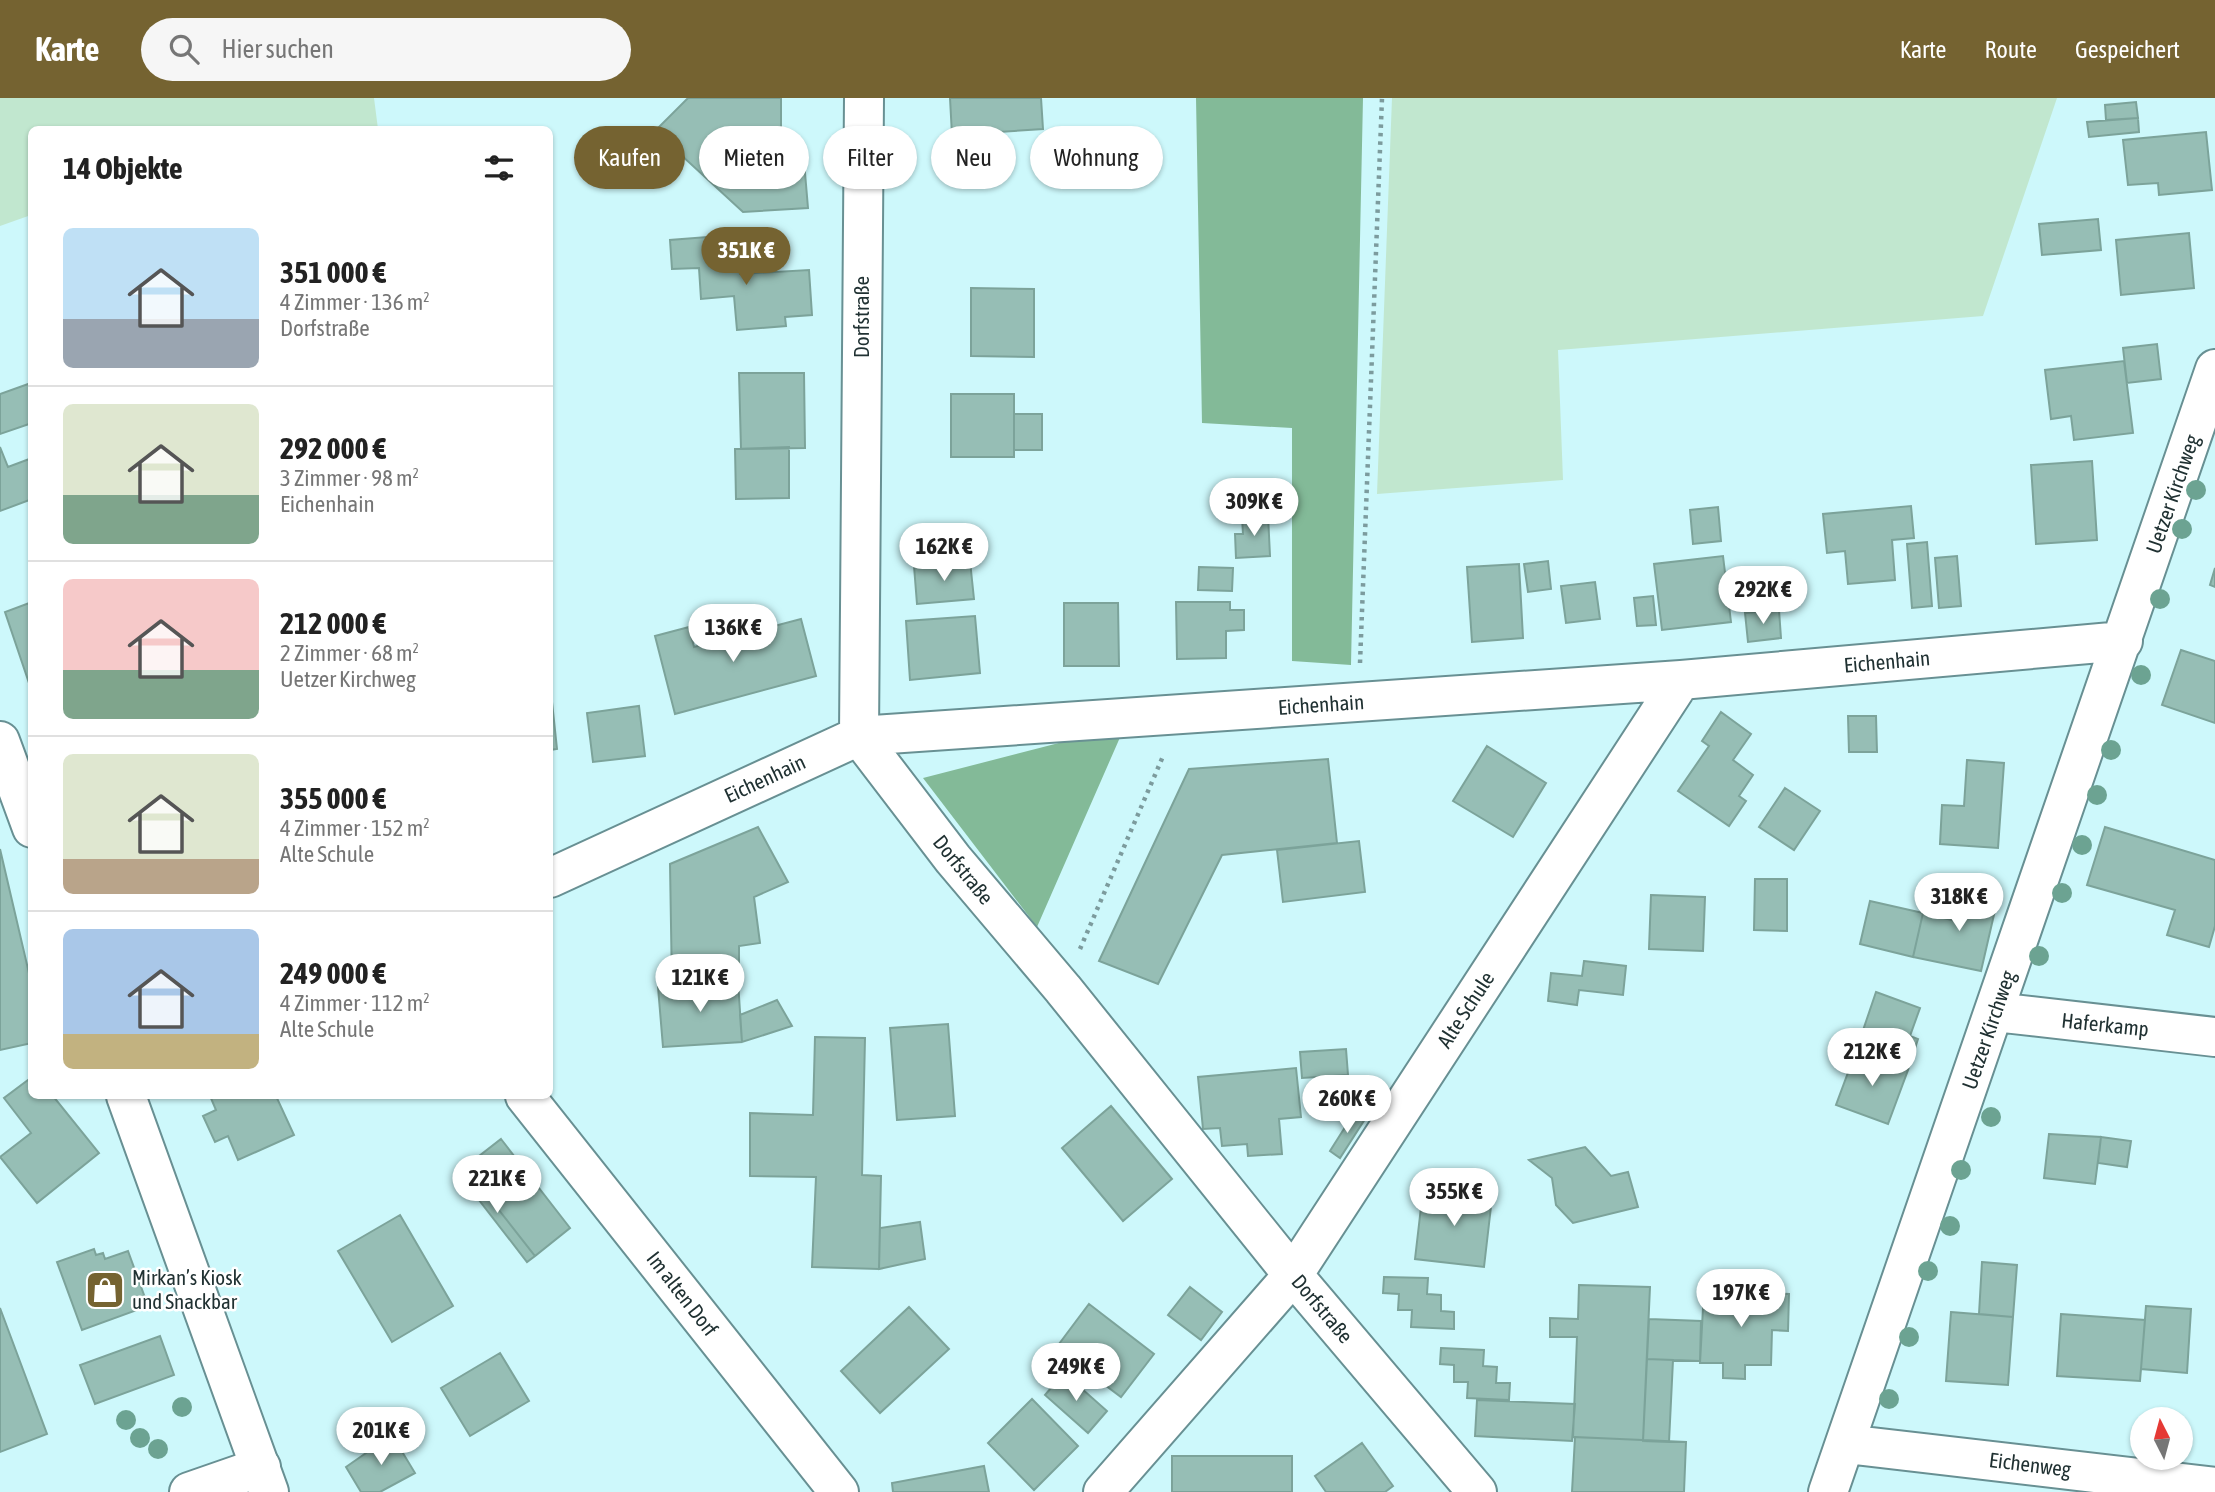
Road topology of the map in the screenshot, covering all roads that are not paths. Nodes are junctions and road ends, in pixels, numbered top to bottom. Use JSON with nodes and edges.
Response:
{"nodes":[{"id":1,"x":864,"y":98,"type":"edge"},
{"id":2,"x":2215,"y":369,"type":"edge"},
{"id":3,"x":2123,"y":641,"type":"junction"},
{"id":4,"x":1681,"y":680,"type":"junction"},
{"id":5,"x":859,"y":736,"type":"junction"},
{"id":6,"x":0,"y":741,"type":"edge"},
{"id":7,"x":28,"y":817,"type":"edge"},
{"id":8,"x":553,"y":877,"type":"edge"},
{"id":9,"x":1995,"y":1012,"type":"junction"},
{"id":10,"x":2215,"y":1037,"type":"edge"},
{"id":11,"x":127,"y":1099,"type":"edge"},
{"id":12,"x":528,"y":1099,"type":"edge"},
{"id":13,"x":1293,"y":1275,"type":"junction"},
{"id":14,"x":1846,"y":1444,"type":"junction"},
{"id":15,"x":265,"y":1480,"type":"edge"},
{"id":16,"x":2215,"y":1486,"type":"edge"},
{"id":17,"x":189,"y":1492,"type":"edge"},
{"id":18,"x":839,"y":1492,"type":"edge"},
{"id":19,"x":1103,"y":1492,"type":"edge"},
{"id":20,"x":1477,"y":1492,"type":"edge"},
{"id":21,"x":1828,"y":1492,"type":"edge"}],
"edges":[{"from":1,"to":5,"type":"street","name":"Dorfstraße"},
{"from":2,"to":3,"type":"street","name":"Uetzer Kirchweg"},
{"from":3,"to":4,"type":"street","name":"Eichenhain"},
{"from":3,"to":9,"type":"street","name":"Uetzer Kirchweg"},
{"from":4,"to":5,"type":"street","name":"Eichenhain"},
{"from":4,"to":13,"type":"street","name":"Alte Schule"},
{"from":5,"to":8,"type":"street","name":"Eichenhain"},
{"from":5,"to":13,"type":"street","name":"Dorfstraße"},
{"from":6,"to":7,"type":"street"},
{"from":9,"to":10,"type":"street","name":"Haferkamp"},
{"from":9,"to":14,"type":"street","name":"Uetzer Kirchweg"},
{"from":11,"to":15,"type":"street"},
{"from":12,"to":18,"type":"street","name":"Im alten Dorf"},
{"from":13,"to":19,"type":"street","name":"Alte Schule"},
{"from":13,"to":20,"type":"street","name":"Dorfstraße"},
{"from":14,"to":16,"type":"street","name":"Eichenweg"},
{"from":14,"to":21,"type":"street","name":"Uetzer Kirchweg"},
{"from":15,"to":17,"type":"street"}]}
